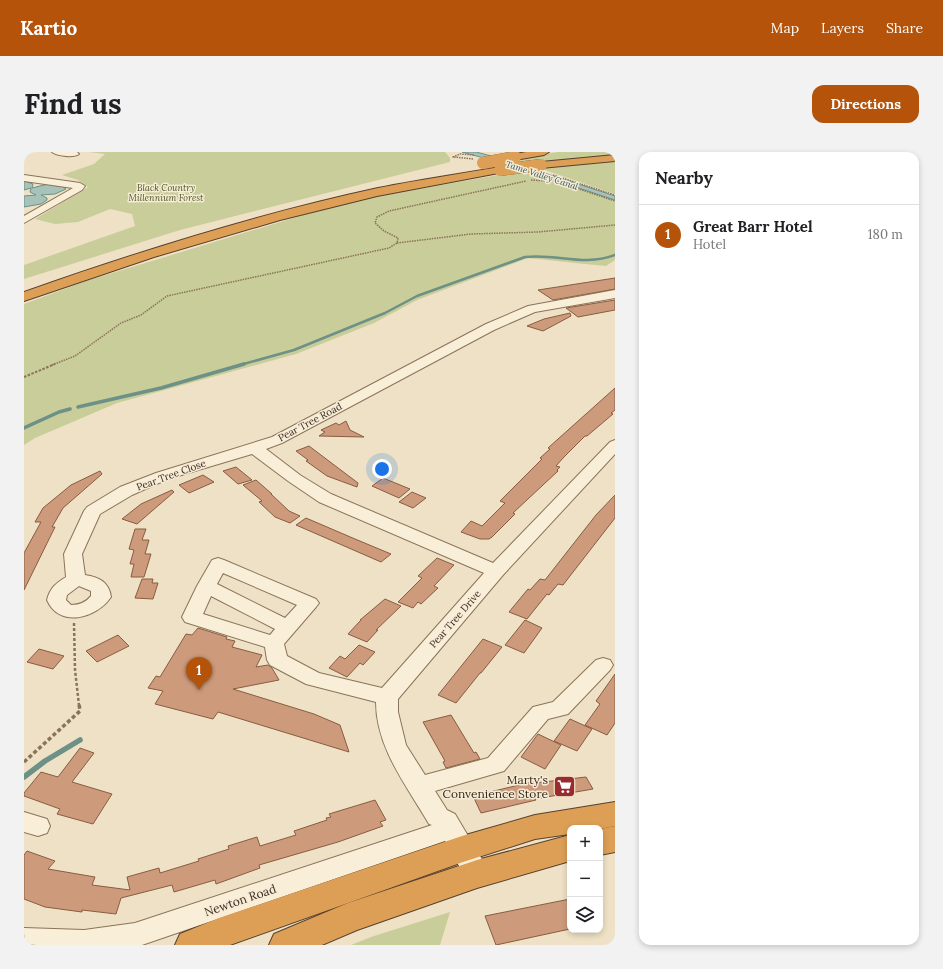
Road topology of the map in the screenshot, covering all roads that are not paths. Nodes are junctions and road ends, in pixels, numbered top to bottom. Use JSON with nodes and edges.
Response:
{"nodes":[{"id":1,"x":56,"y":152,"type":"edge"},
{"id":2,"x":544,"y":152,"type":"edge"},
{"id":3,"x":75,"y":154,"type":"dead end"},
{"id":4,"x":615,"y":158,"type":"edge"},
{"id":5,"x":24,"y":178,"type":"edge"},
{"id":6,"x":24,"y":220,"type":"edge"},
{"id":7,"x":24,"y":289,"type":"edge"},
{"id":8,"x":615,"y":294,"type":"edge"},
{"id":9,"x":24,"y":297,"type":"edge"},
{"id":10,"x":615,"y":445,"type":"edge"},
{"id":11,"x":254,"y":448,"type":"junction"},
{"id":12,"x":496,"y":571,"type":"junction"},
{"id":13,"x":76,"y":580,"type":"junction"},
{"id":14,"x":206,"y":586,"type":"junction"},
{"id":15,"x":288,"y":627,"type":"junction"},
{"id":16,"x":274,"y":643,"type":"junction"},
{"id":17,"x":602,"y":665,"type":"dead end"},
{"id":18,"x":387,"y":697,"type":"junction"},
{"id":19,"x":419,"y":786,"type":"junction"},
{"id":20,"x":615,"y":814,"type":"edge"},
{"id":21,"x":615,"y":840,"type":"edge"},
{"id":22,"x":603,"y":842,"type":"edge"},
{"id":23,"x":455,"y":848,"type":"junction"},
{"id":24,"x":567,"y":848,"type":"edge"},
{"id":25,"x":24,"y":941,"type":"edge"},
{"id":26,"x":192,"y":945,"type":"edge"},
{"id":27,"x":286,"y":945,"type":"edge"}],
"edges":[{"from":1,"to":3,"type":"street"},
{"from":2,"to":7,"type":"highway","bridge":true},
{"from":4,"to":9,"type":"highway","bridge":true},
{"from":5,"to":6,"type":"street"},
{"from":8,"to":11,"type":"street","name":"Pear Tree Road"},
{"from":10,"to":12,"type":"street","name":"Pear Tree Drive"},
{"from":11,"to":12,"type":"street"},
{"from":11,"to":13,"type":"street","name":"Pear Tree Close"},
{"from":12,"to":18,"type":"street","name":"Pear Tree Drive"},
{"from":13,"to":13,"type":"street"},
{"from":14,"to":15,"type":"street"},
{"from":14,"to":15,"type":"street"},
{"from":14,"to":16,"type":"street"},
{"from":15,"to":16,"type":"street"},
{"from":16,"to":18,"type":"street"},
{"from":17,"to":19,"type":"street"},
{"from":18,"to":19,"type":"street"},
{"from":19,"to":23,"type":"street"},
{"from":20,"to":23,"type":"highway","name":"Newton Road"},
{"from":21,"to":22,"type":"highway"},
{"from":23,"to":24,"type":"highway","name":"Newton Road"},
{"from":23,"to":25,"type":"street","name":"Newton Road"},
{"from":23,"to":26,"type":"highway","name":"Newton Road"},
{"from":23,"to":27,"type":"highway","name":"Newton Road"}]}
